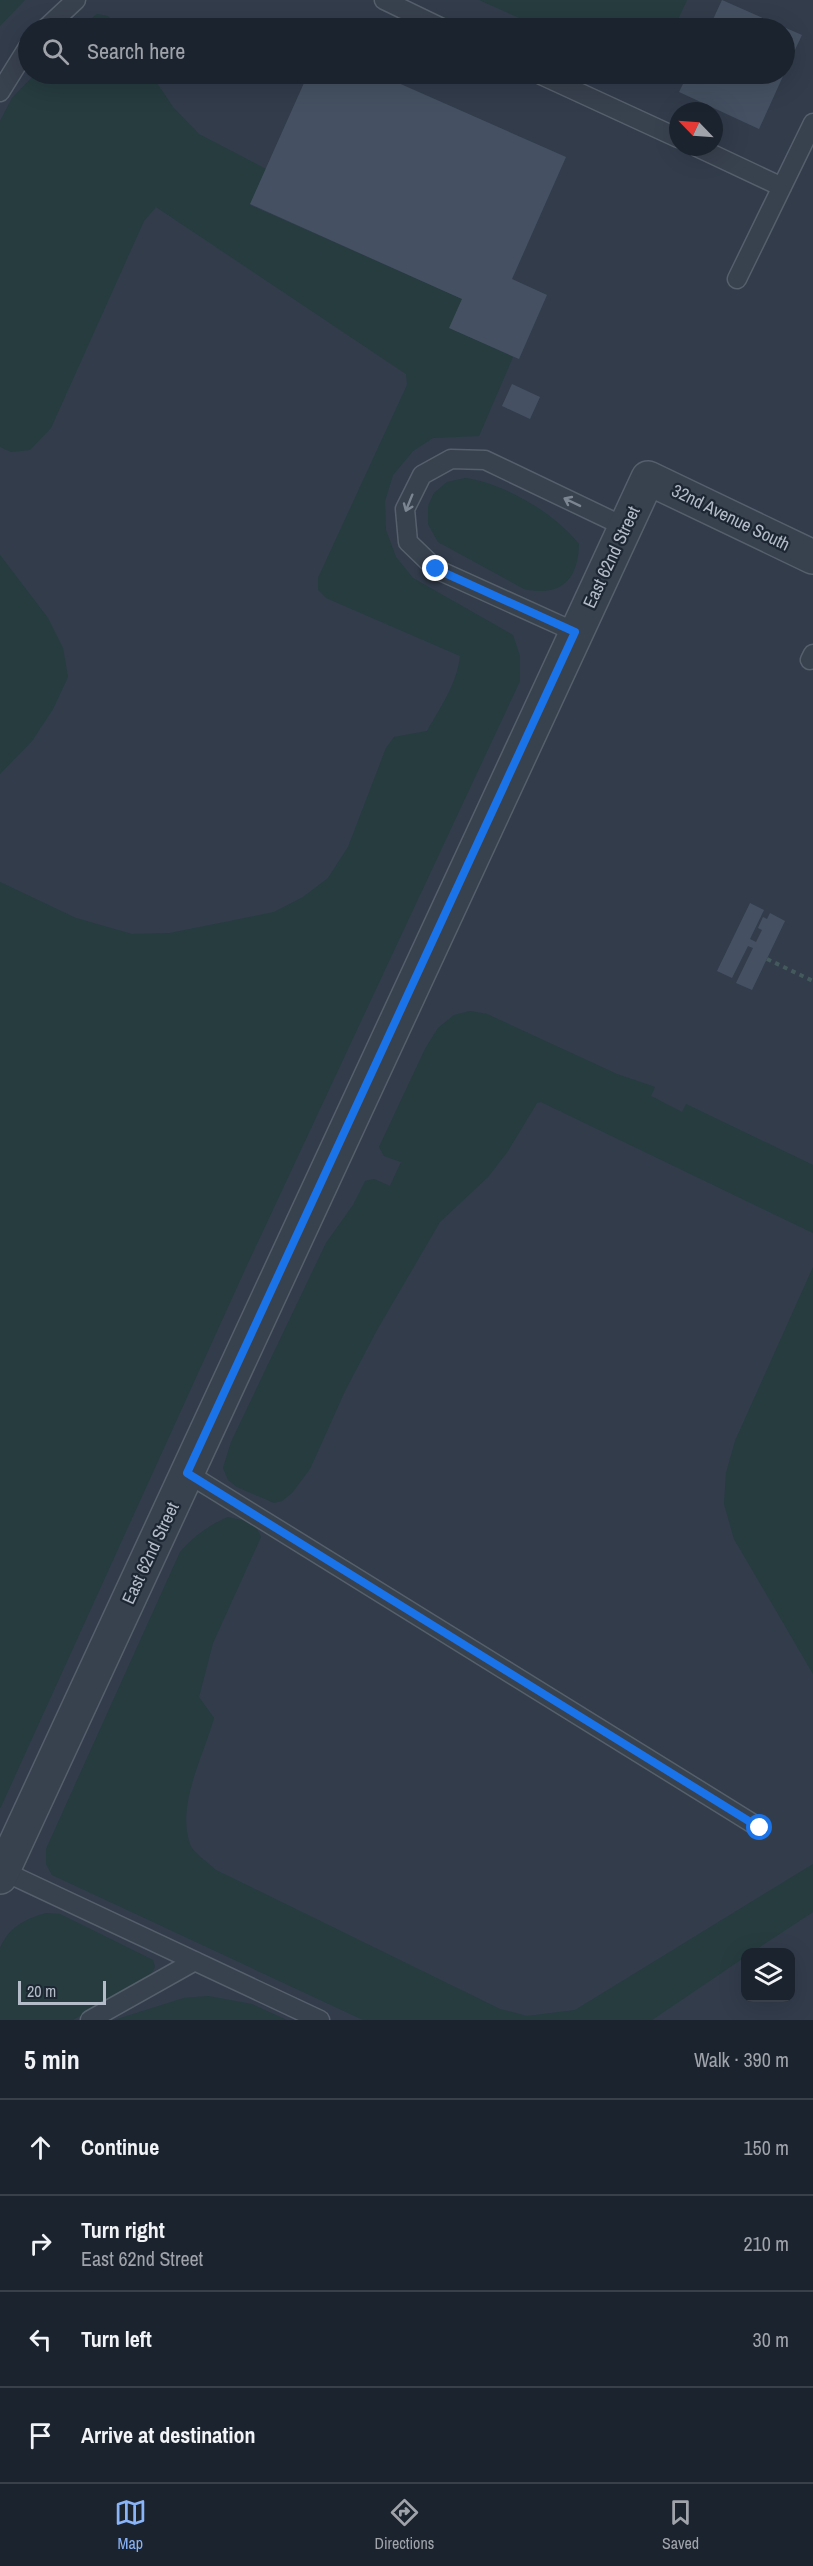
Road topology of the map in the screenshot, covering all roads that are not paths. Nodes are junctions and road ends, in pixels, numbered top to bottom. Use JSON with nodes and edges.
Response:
{"nodes":[{"id":1,"x":76,"y":0,"type":"edge"},
{"id":2,"x":384,"y":0,"type":"edge"},
{"id":3,"x":57,"y":18,"type":"edge"},
{"id":4,"x":421,"y":18,"type":"edge"},
{"id":5,"x":18,"y":63,"type":"edge"},
{"id":6,"x":561,"y":84,"type":"edge"},
{"id":7,"x":0,"y":92,"type":"edge"},
{"id":8,"x":813,"y":123,"type":"edge"},
{"id":9,"x":669,"y":134,"type":"edge"},
{"id":10,"x":716,"y":156,"type":"edge"},
{"id":11,"x":782,"y":187,"type":"junction"},
{"id":12,"x":737,"y":279,"type":"dead end"},
{"id":13,"x":648,"y":478,"type":"joint"},
{"id":14,"x":625,"y":527,"type":"junction"},
{"id":15,"x":813,"y":557,"type":"edge"},
{"id":16,"x":575,"y":632,"type":"junction"},
{"id":17,"x":187,"y":1473,"type":"junction"},
{"id":18,"x":760,"y":1828,"type":"dead end"},
{"id":19,"x":1,"y":1874,"type":"edge"},
{"id":20,"x":195,"y":1961,"type":"junction"},
{"id":21,"x":90,"y":2020,"type":"edge"},
{"id":22,"x":320,"y":2020,"type":"edge"}],
"edges":[{"from":1,"to":3,"type":"lane"},
{"from":2,"to":4,"type":"lane"},
{"from":5,"to":7,"type":"lane"},
{"from":6,"to":9,"type":"lane"},
{"from":8,"to":11,"type":"lane"},
{"from":10,"to":11,"type":"lane"},
{"from":11,"to":12,"type":"lane"},
{"from":13,"to":14,"type":"street","name":"East 62nd Street"},
{"from":13,"to":15,"type":"street","name":"32nd Avenue South"},
{"from":14,"to":16,"type":"street","name":"East 62nd Street"},
{"from":14,"to":16,"type":"lane","one_way":true},
{"from":16,"to":17,"type":"street","name":"East 62nd Street"},
{"from":17,"to":18,"type":"lane"},
{"from":17,"to":19,"type":"street","name":"East 62nd Street"},
{"from":19,"to":20,"type":"lane"},
{"from":20,"to":21,"type":"lane"},
{"from":20,"to":22,"type":"lane"}]}
